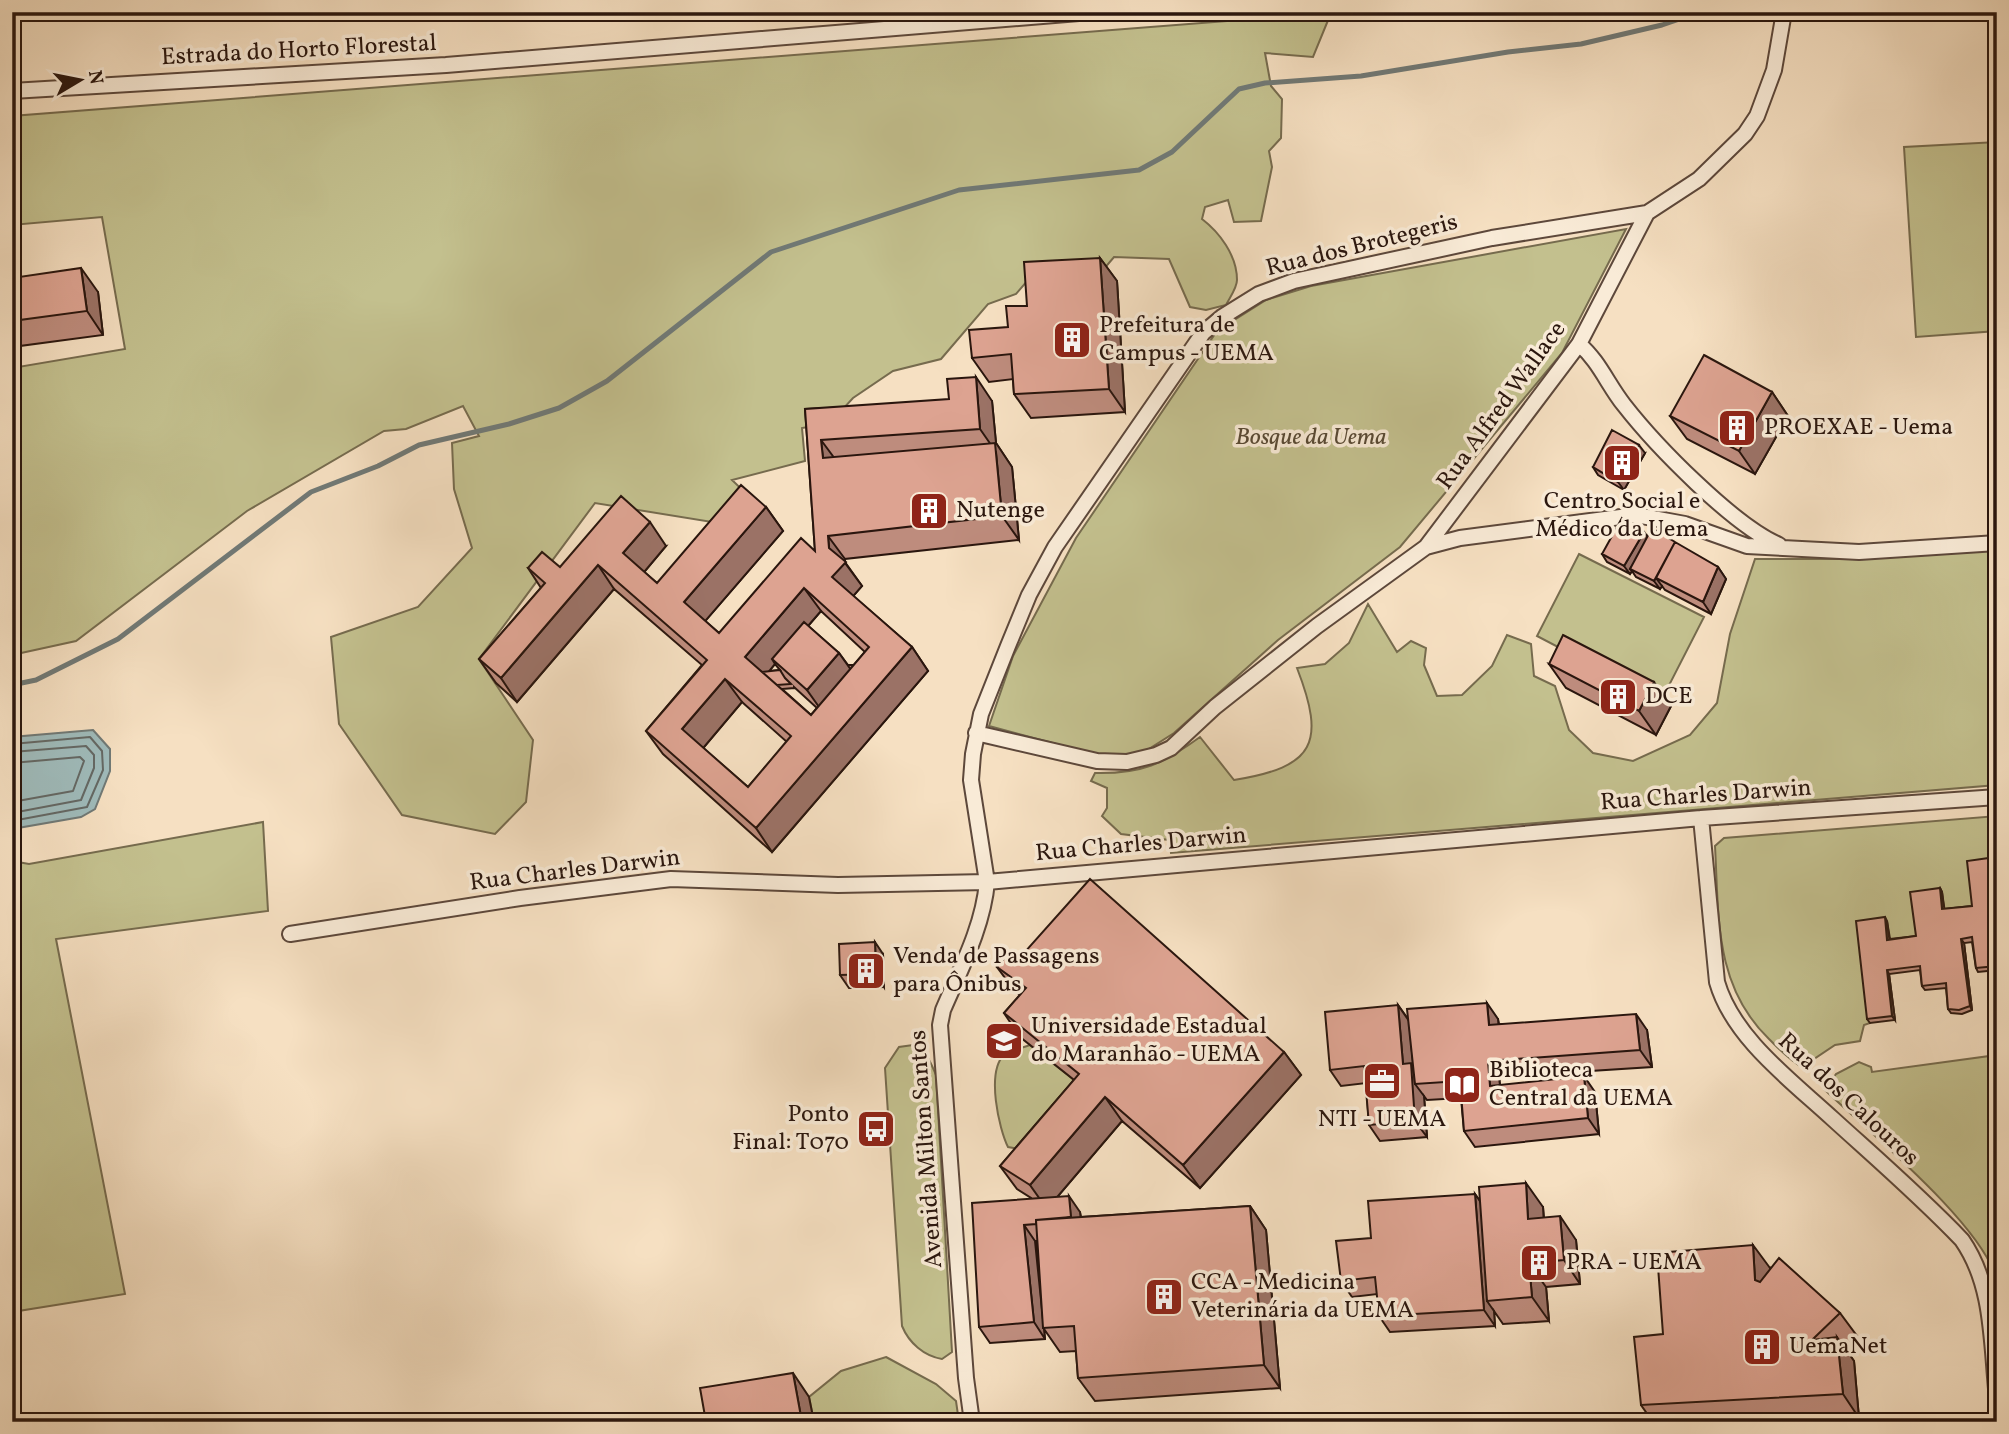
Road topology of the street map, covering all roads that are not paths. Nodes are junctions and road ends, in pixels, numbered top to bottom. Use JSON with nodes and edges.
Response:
{"nodes":[{"id":1,"x":1091,"y":12,"type":"edge"},
{"id":2,"x":1784,"y":12,"type":"edge"},
{"id":3,"x":12,"y":91,"type":"edge"},
{"id":4,"x":1647,"y":213,"type":"junction"},
{"id":5,"x":1579,"y":344,"type":"junction"},
{"id":6,"x":1997,"y":543,"type":"edge"},
{"id":7,"x":1426,"y":547,"type":"junction"},
{"id":8,"x":1787,"y":548,"type":"junction"},
{"id":9,"x":976,"y":733,"type":"junction"},
{"id":10,"x":1997,"y":797,"type":"edge"},
{"id":11,"x":1701,"y":818,"type":"junction"},
{"id":12,"x":987,"y":882,"type":"junction"},
{"id":13,"x":290,"y":934,"type":"dead end"},
{"id":14,"x":1997,"y":1399,"type":"edge"},
{"id":15,"x":972,"y":1422,"type":"edge"}],
"edges":[{"from":1,"to":3,"type":"street","name":"Estrada do Horto Florestal"},
{"from":2,"to":4,"type":"street","name":"Rua dos Brotegeris"},
{"from":4,"to":5,"type":"street","name":"Rua Alfred Wallace"},
{"from":4,"to":9,"type":"street","name":"Rua dos Brotegeris"},
{"from":5,"to":7,"type":"street","name":"Rua Alfred Wallace"},
{"from":5,"to":8,"type":"street"},
{"from":6,"to":8,"type":"street"},
{"from":7,"to":8,"type":"street"},
{"from":7,"to":9,"type":"street"},
{"from":9,"to":12,"type":"street","name":"Rua dos Brotegeris"},
{"from":10,"to":11,"type":"street","name":"Rua Charles Darwin"},
{"from":11,"to":12,"type":"street","name":"Rua Charles Darwin"},
{"from":11,"to":14,"type":"street","name":"Rua dos Calouros"},
{"from":12,"to":13,"type":"street","name":"Rua Charles Darwin"},
{"from":12,"to":15,"type":"street","name":"Avenida Milton Santos"}]}
